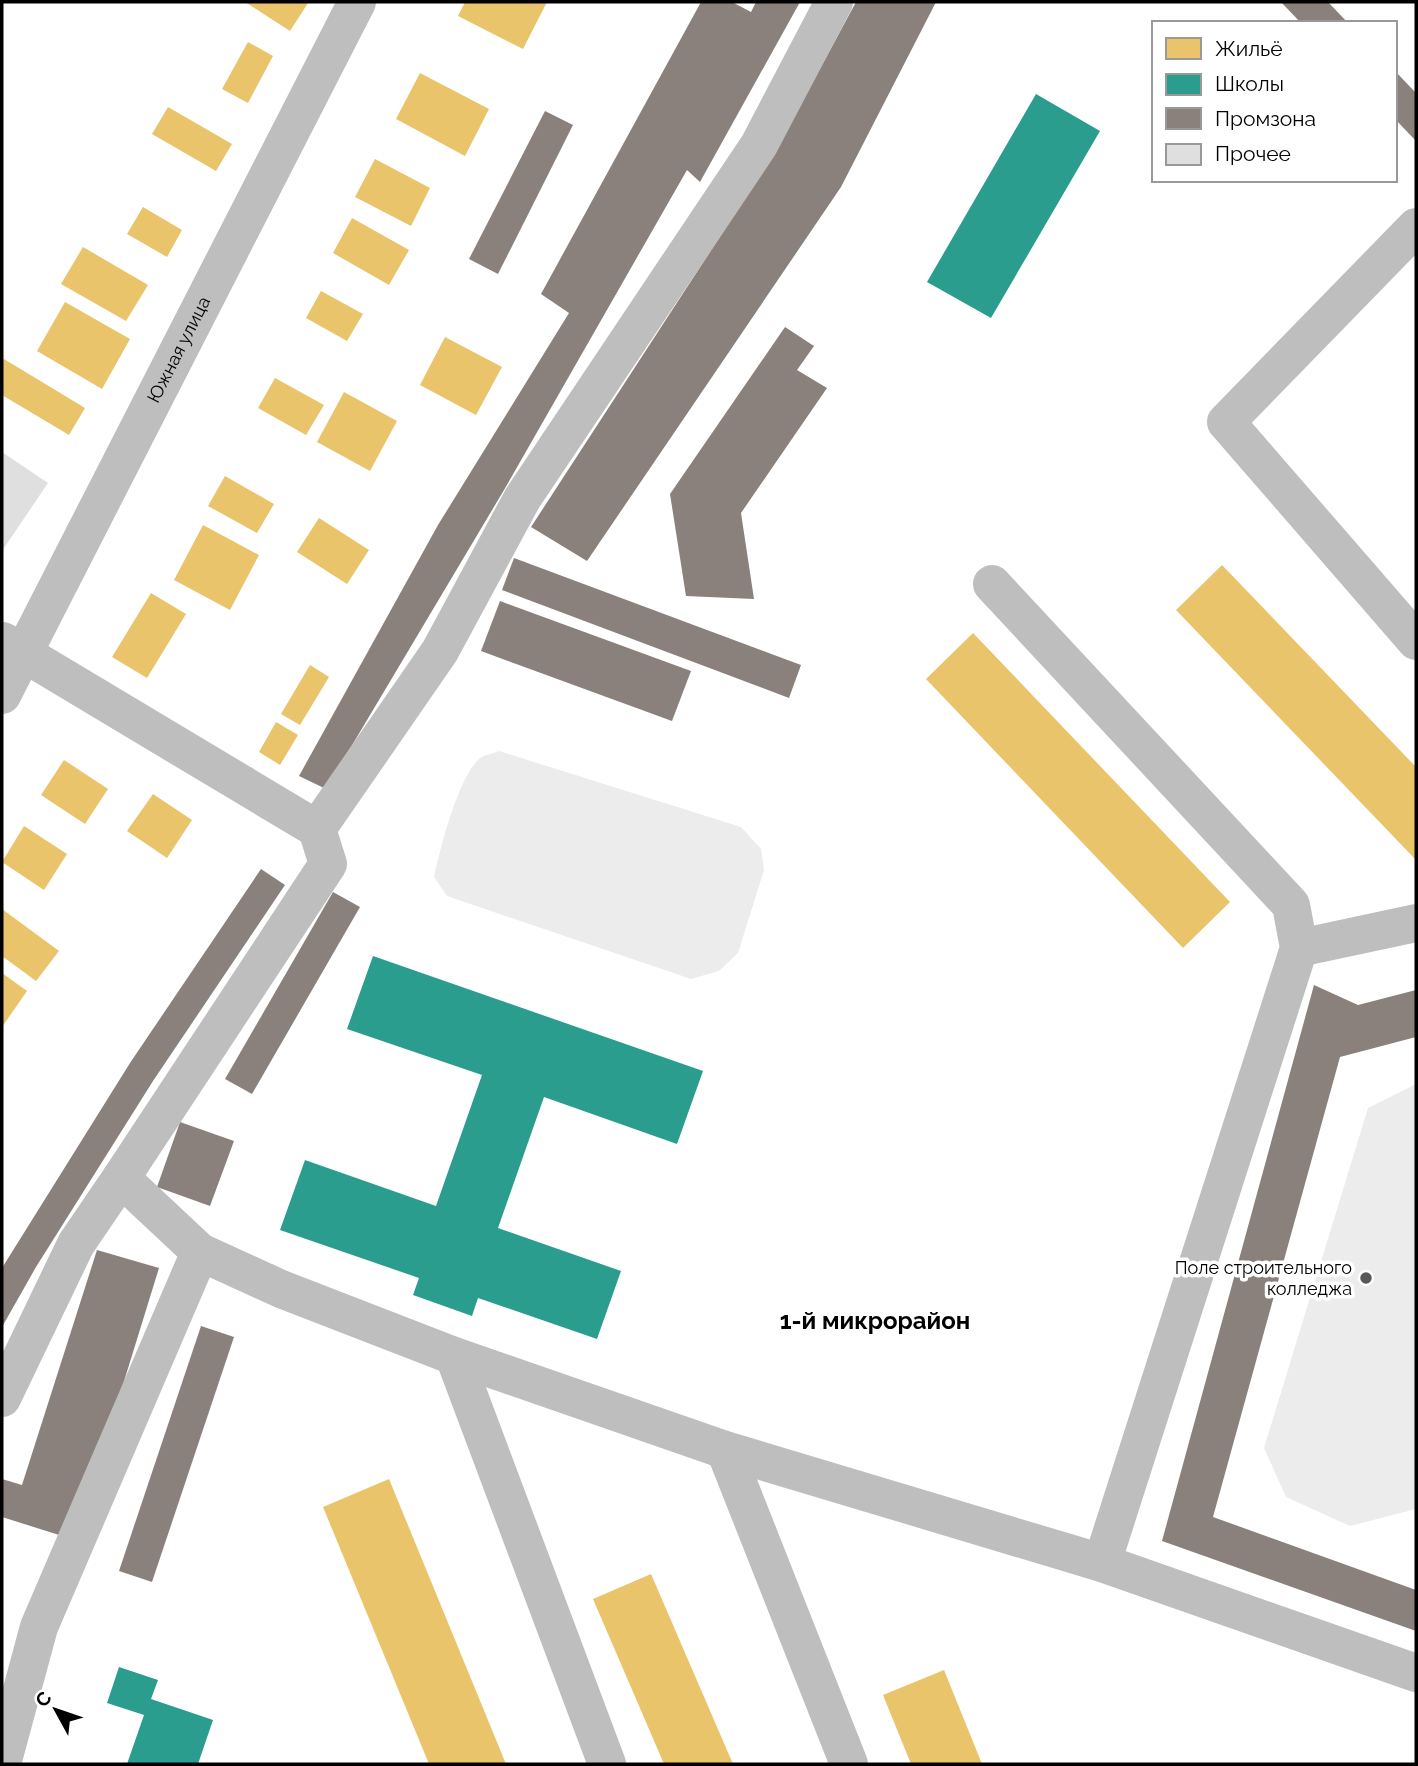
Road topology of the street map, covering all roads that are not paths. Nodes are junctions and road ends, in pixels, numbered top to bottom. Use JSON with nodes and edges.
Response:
{"nodes":[{"id":1,"x":358,"y":2,"type":"edge"},
{"id":2,"x":834,"y":2,"type":"edge"},
{"id":3,"x":1416,"y":227,"type":"edge"},
{"id":4,"x":992,"y":584,"type":"dead end"},
{"id":5,"x":1416,"y":641,"type":"edge"},
{"id":6,"x":12,"y":646,"type":"edge"},
{"id":7,"x":2,"y":695,"type":"edge"},
{"id":8,"x":317,"y":829,"type":"junction"},
{"id":9,"x":1416,"y":923,"type":"edge"},
{"id":10,"x":1299,"y":948,"type":"junction"},
{"id":11,"x":121,"y":1178,"type":"junction"},
{"id":12,"x":200,"y":1252,"type":"junction"},
{"id":13,"x":454,"y":1356,"type":"junction"},
{"id":14,"x":2,"y":1398,"type":"edge"},
{"id":15,"x":725,"y":1450,"type":"junction"},
{"id":16,"x":1102,"y":1563,"type":"junction"},
{"id":17,"x":1416,"y":1674,"type":"edge"},
{"id":18,"x":2,"y":1764,"type":"edge"},
{"id":19,"x":607,"y":1764,"type":"edge"},
{"id":20,"x":849,"y":1764,"type":"edge"}],
"edges":[{"from":1,"to":6,"type":"street","name":"Южная улица"},
{"from":2,"to":8,"type":"street"},
{"from":3,"to":5,"type":"street"},
{"from":4,"to":10,"type":"street"},
{"from":6,"to":7,"type":"street","name":"Южная улица"},
{"from":6,"to":8,"type":"street"},
{"from":8,"to":11,"type":"street"},
{"from":9,"to":10,"type":"street"},
{"from":10,"to":16,"type":"street"},
{"from":11,"to":12,"type":"street"},
{"from":11,"to":14,"type":"street"},
{"from":12,"to":13,"type":"street"},
{"from":12,"to":18,"type":"street"},
{"from":13,"to":15,"type":"street"},
{"from":13,"to":19,"type":"street"},
{"from":15,"to":16,"type":"street"},
{"from":15,"to":20,"type":"street"},
{"from":16,"to":17,"type":"street"}]}
